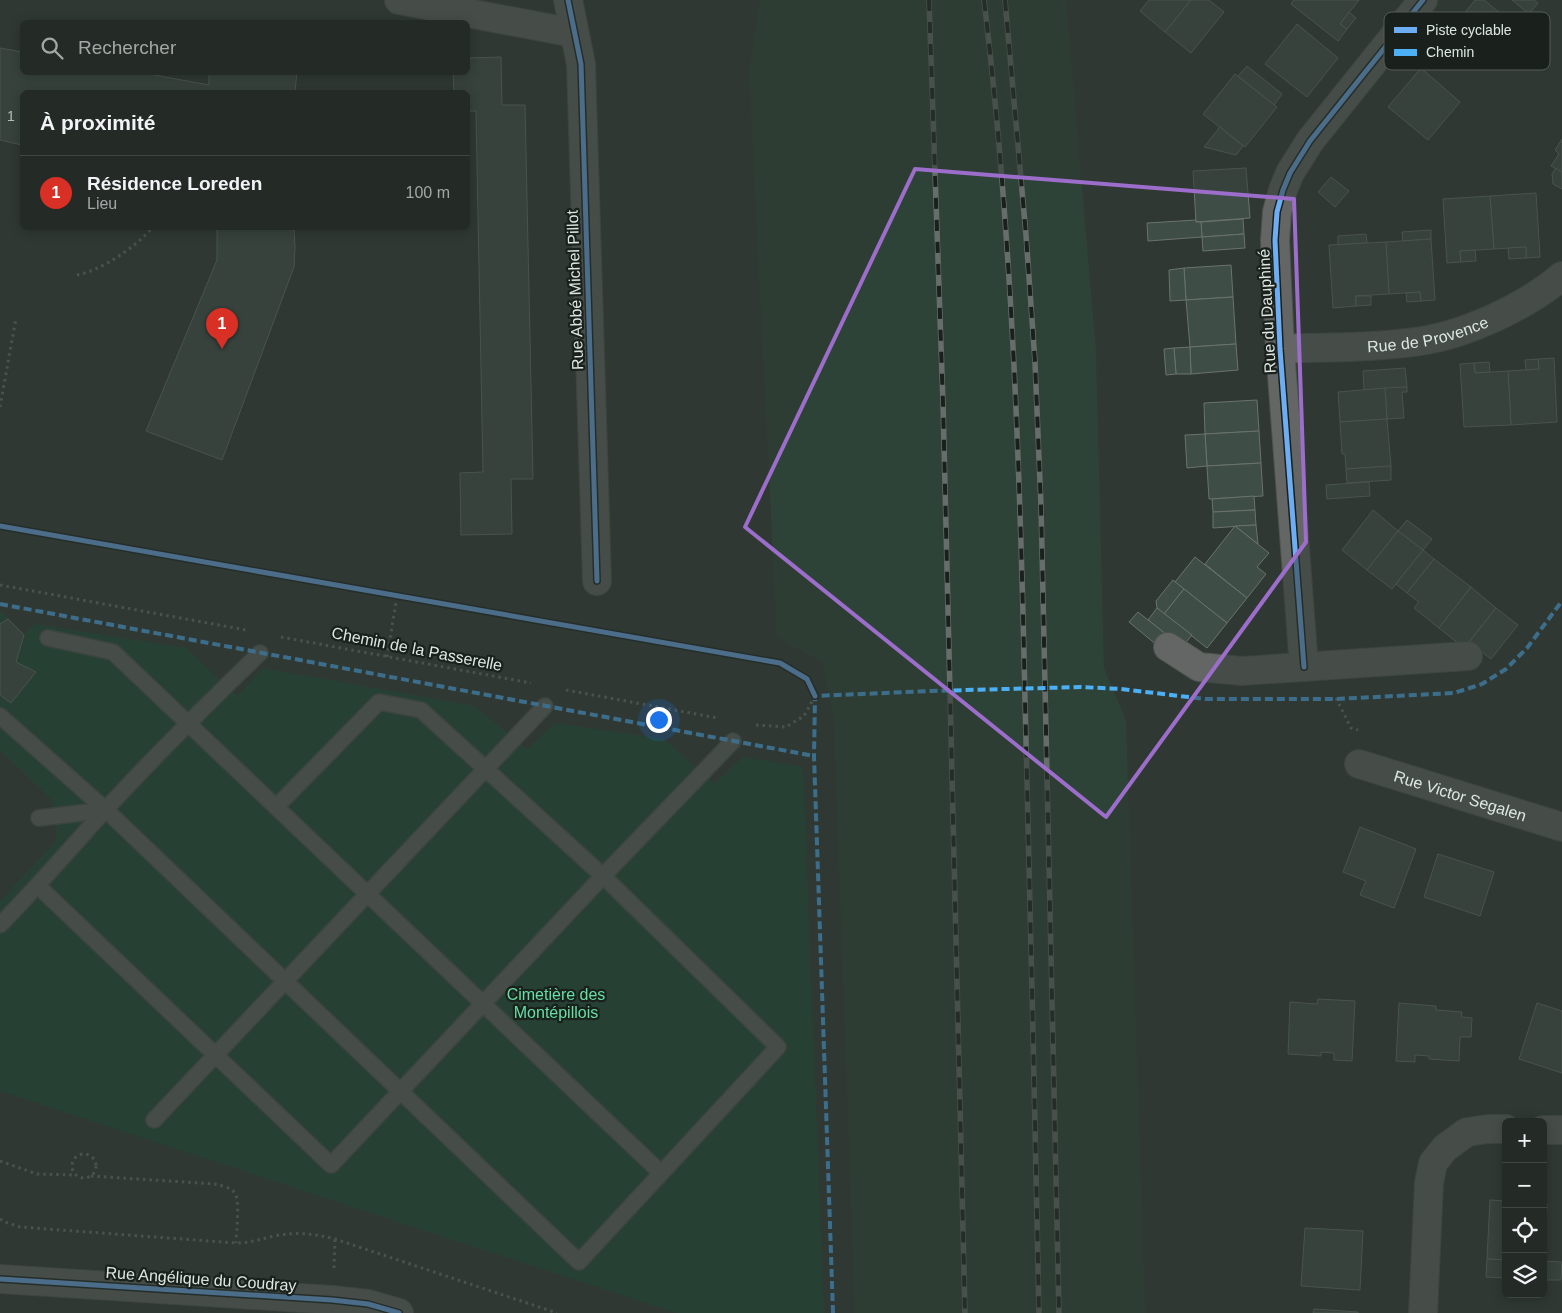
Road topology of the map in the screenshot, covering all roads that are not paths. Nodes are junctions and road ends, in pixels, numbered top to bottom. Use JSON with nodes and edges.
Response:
{"nodes":[{"id":1,"x":398,"y":0,"type":"edge"},
{"id":2,"x":568,"y":0,"type":"edge"},
{"id":3,"x":1423,"y":0,"type":"edge"},
{"id":4,"x":1413,"y":12,"type":"edge"},
{"id":5,"x":574,"y":33,"type":"junction"},
{"id":6,"x":1384,"y":49,"type":"edge"},
{"id":7,"x":1562,"y":276,"type":"edge"},
{"id":8,"x":1280,"y":349,"type":"junction"},
{"id":9,"x":597,"y":581,"type":"dead end"},
{"id":10,"x":48,"y":638,"type":"dead end"},
{"id":11,"x":1168,"y":648,"type":"dead end"},
{"id":12,"x":260,"y":653,"type":"dead end"},
{"id":13,"x":1468,"y":656,"type":"dead end"},
{"id":14,"x":1317,"y":666,"type":"junction"},
{"id":15,"x":545,"y":706,"type":"dead end"},
{"id":16,"x":0,"y":716,"type":"edge"},
{"id":17,"x":188,"y":724,"type":"junction"},
{"id":18,"x":733,"y":741,"type":"dead end"},
{"id":19,"x":1359,"y":764,"type":"dead end"},
{"id":20,"x":486,"y":768,"type":"junction"},
{"id":21,"x":276,"y":807,"type":"junction"},
{"id":22,"x":106,"y":810,"type":"junction"},
{"id":23,"x":39,"y":818,"type":"dead end"},
{"id":24,"x":1562,"y":827,"type":"edge"},
{"id":25,"x":603,"y":876,"type":"junction"},
{"id":26,"x":38,"y":886,"type":"junction"},
{"id":27,"x":367,"y":893,"type":"junction"},
{"id":28,"x":0,"y":925,"type":"edge"},
{"id":29,"x":285,"y":981,"type":"junction"},
{"id":30,"x":482,"y":1004,"type":"junction"},
{"id":31,"x":216,"y":1054,"type":"junction"},
{"id":32,"x":400,"y":1091,"type":"junction"},
{"id":33,"x":154,"y":1120,"type":"dead end"},
{"id":34,"x":1502,"y":1129,"type":"edge"},
{"id":35,"x":1547,"y":1130,"type":"edge"},
{"id":36,"x":1562,"y":1130,"type":"edge"},
{"id":37,"x":661,"y":1173,"type":"junction"},
{"id":38,"x":0,"y":1279,"type":"edge"},
{"id":39,"x":300,"y":1305,"type":"edge"},
{"id":40,"x":399,"y":1313,"type":"edge"},
{"id":41,"x":1423,"y":1313,"type":"edge"}],
"edges":[{"from":1,"to":5,"type":"street"},
{"from":2,"to":5,"type":"street","name":"Rue Abbé Michel Pillot"},
{"from":3,"to":4,"type":"street","name":"Rue du Dauphiné"},
{"from":5,"to":9,"type":"street","name":"Rue Abbé Michel Pillot"},
{"from":6,"to":8,"type":"street","name":"Rue du Dauphiné"},
{"from":7,"to":8,"type":"street","name":"Rue de Provence"},
{"from":8,"to":14,"type":"street","name":"Rue du Dauphiné"},
{"from":10,"to":17,"type":"lane"},
{"from":11,"to":14,"type":"street"},
{"from":12,"to":17,"type":"lane"},
{"from":13,"to":14,"type":"street"},
{"from":15,"to":20,"type":"lane"},
{"from":16,"to":22,"type":"lane"},
{"from":17,"to":21,"type":"lane"},
{"from":17,"to":22,"type":"lane"},
{"from":18,"to":25,"type":"lane"},
{"from":19,"to":24,"type":"street","name":"Rue Victor Segalen"},
{"from":20,"to":21,"type":"lane"},
{"from":20,"to":25,"type":"lane"},
{"from":20,"to":27,"type":"lane"},
{"from":21,"to":27,"type":"lane"},
{"from":22,"to":23,"type":"lane"},
{"from":22,"to":26,"type":"lane"},
{"from":22,"to":29,"type":"lane"},
{"from":25,"to":30,"type":"lane"},
{"from":25,"to":37,"type":"lane"},
{"from":26,"to":28,"type":"lane"},
{"from":26,"to":31,"type":"lane"},
{"from":27,"to":29,"type":"lane"},
{"from":27,"to":30,"type":"lane"},
{"from":29,"to":31,"type":"lane"},
{"from":29,"to":32,"type":"lane"},
{"from":30,"to":32,"type":"lane"},
{"from":30,"to":37,"type":"lane"},
{"from":31,"to":32,"type":"lane"},
{"from":31,"to":33,"type":"lane"},
{"from":32,"to":37,"type":"lane"},
{"from":34,"to":41,"type":"street"},
{"from":35,"to":36,"type":"street"},
{"from":38,"to":39,"type":"street","name":"Rue Angélique du Coudray"},
{"from":39,"to":40,"type":"street","name":"Rue Angélique du Coudray"}]}
